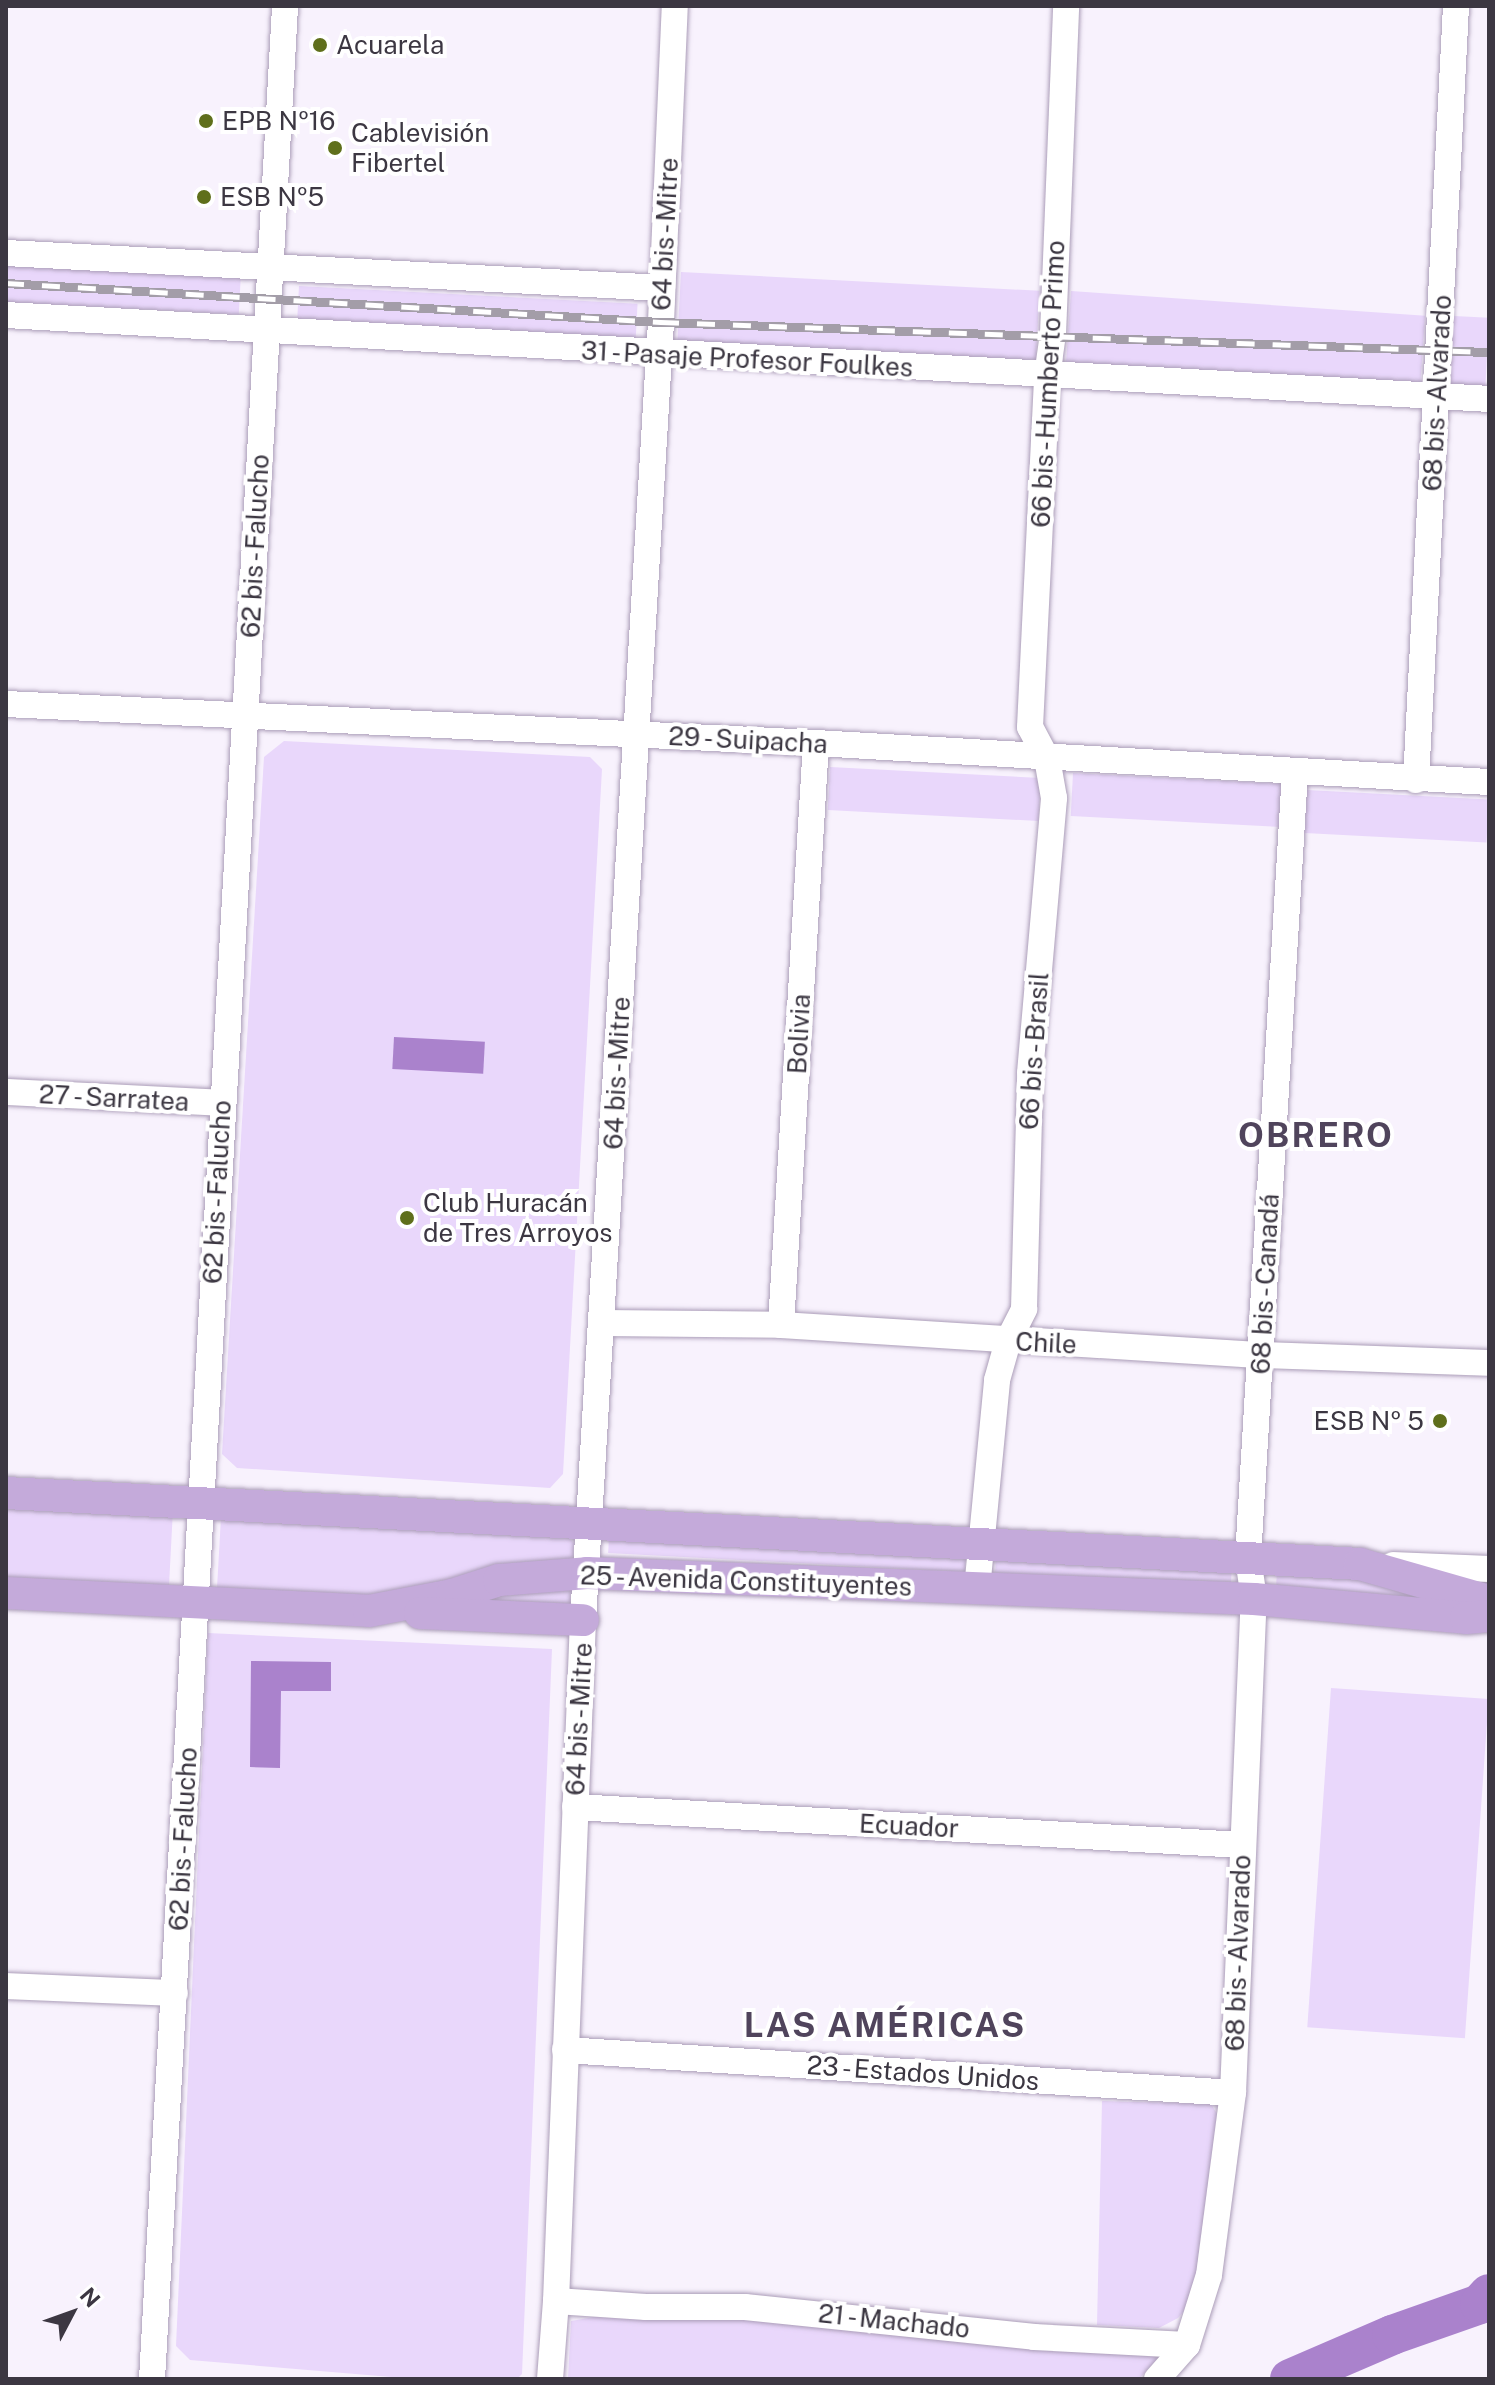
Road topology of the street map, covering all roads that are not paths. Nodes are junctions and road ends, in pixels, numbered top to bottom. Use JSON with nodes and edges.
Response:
{"nodes":[{"id":1,"x":285,"y":6,"type":"edge"},
{"id":2,"x":675,"y":6,"type":"edge"},
{"id":3,"x":1066,"y":6,"type":"edge"},
{"id":4,"x":1456,"y":6,"type":"edge"},
{"id":5,"x":6,"y":253,"type":"edge"},
{"id":6,"x":270,"y":268,"type":"junction"},
{"id":7,"x":662,"y":288,"type":"junction"},
{"id":8,"x":6,"y":315,"type":"edge"},
{"id":9,"x":267,"y":331,"type":"junction"},
{"id":10,"x":658,"y":354,"type":"junction"},
{"id":11,"x":1047,"y":376,"type":"junction"},
{"id":12,"x":1437,"y":396,"type":"junction"},
{"id":13,"x":1489,"y":399,"type":"edge"},
{"id":14,"x":6,"y":704,"type":"edge"},
{"id":15,"x":246,"y":715,"type":"junction"},
{"id":16,"x":636,"y":734,"type":"junction"},
{"id":17,"x":816,"y":743,"type":"junction"},
{"id":18,"x":1047,"y":759,"type":"junction"},
{"id":19,"x":1295,"y":771,"type":"junction"},
{"id":20,"x":1416,"y":780,"type":"junction"},
{"id":21,"x":1489,"y":782,"type":"edge"},
{"id":22,"x":6,"y":1092,"type":"edge"},
{"id":23,"x":222,"y":1103,"type":"junction"},
{"id":24,"x":603,"y":1323,"type":"junction"},
{"id":25,"x":781,"y":1325,"type":"junction"},
{"id":26,"x":1008,"y":1341,"type":"junction"},
{"id":27,"x":1262,"y":1355,"type":"junction"},
{"id":28,"x":1489,"y":1363,"type":"edge"},
{"id":29,"x":6,"y":1493,"type":"edge"},
{"id":30,"x":201,"y":1503,"type":"junction"},
{"id":31,"x":590,"y":1523,"type":"junction"},
{"id":32,"x":980,"y":1543,"type":"junction"},
{"id":33,"x":1248,"y":1558,"type":"junction"},
{"id":34,"x":1360,"y":1564,"type":"junction"},
{"id":35,"x":1489,"y":1569,"type":"edge"},
{"id":36,"x":587,"y":1573,"type":"junction"},
{"id":37,"x":977,"y":1589,"type":"junction"},
{"id":38,"x":6,"y":1593,"type":"edge"},
{"id":39,"x":1254,"y":1599,"type":"junction"},
{"id":40,"x":1489,"y":1601,"type":"edge"},
{"id":41,"x":194,"y":1602,"type":"junction"},
{"id":42,"x":369,"y":1611,"type":"junction"},
{"id":43,"x":1489,"y":1616,"type":"edge"},
{"id":44,"x":583,"y":1620,"type":"junction"},
{"id":45,"x":575,"y":1807,"type":"junction"},
{"id":46,"x":1242,"y":1845,"type":"junction"},
{"id":47,"x":6,"y":1986,"type":"edge"},
{"id":48,"x":175,"y":1993,"type":"junction"},
{"id":49,"x":565,"y":2050,"type":"junction"},
{"id":50,"x":1233,"y":2093,"type":"junction"},
{"id":51,"x":556,"y":2301,"type":"junction"},
{"id":52,"x":1187,"y":2345,"type":"junction"},
{"id":53,"x":152,"y":2379,"type":"edge"},
{"id":54,"x":550,"y":2379,"type":"edge"},
{"id":55,"x":1157,"y":2379,"type":"edge"}],
"edges":[{"from":1,"to":6,"type":"street","name":"62 bis - Falucho"},
{"from":2,"to":7,"type":"street","name":"64 bis - Mitre"},
{"from":3,"to":11,"type":"street","name":"66 bis - Humberto Primo"},
{"from":4,"to":12,"type":"street","name":"68 bis - Alvarado"},
{"from":5,"to":6,"type":"street"},
{"from":6,"to":7,"type":"street"},
{"from":6,"to":9,"type":"street","name":"62 bis - Falucho"},
{"from":7,"to":10,"type":"street","name":"64 bis - Mitre"},
{"from":8,"to":9,"type":"street","name":"31 - Pasaje Profesor Foulkes"},
{"from":9,"to":10,"type":"street","name":"31 - Pasaje Profesor Foulkes"},
{"from":9,"to":15,"type":"street","name":"62 bis - Falucho"},
{"from":10,"to":11,"type":"street","name":"31 - Pasaje Profesor Foulkes"},
{"from":10,"to":16,"type":"street","name":"64 bis - Mitre"},
{"from":11,"to":12,"type":"street","name":"31 - Pasaje Profesor Foulkes"},
{"from":11,"to":18,"type":"street","name":"66 bis - Humberto Primo"},
{"from":12,"to":13,"type":"street","name":"31 - Pasaje Profesor Foulkes"},
{"from":12,"to":20,"type":"street","name":"68 bis - Alvarado"},
{"from":14,"to":15,"type":"street","name":"29 - Suipacha"},
{"from":15,"to":16,"type":"street","name":"29 - Suipacha"},
{"from":15,"to":23,"type":"street","name":"62 bis - Falucho"},
{"from":16,"to":17,"type":"street","name":"29 - Suipacha"},
{"from":16,"to":24,"type":"street","name":"64 bis - Mitre"},
{"from":17,"to":18,"type":"street","name":"29 - Suipacha"},
{"from":17,"to":25,"type":"street","name":"Bolivia"},
{"from":18,"to":19,"type":"street","name":"29 - Suipacha"},
{"from":18,"to":26,"type":"street","name":"66 bis - Brasil"},
{"from":19,"to":20,"type":"street","name":"29 - Suipacha"},
{"from":19,"to":27,"type":"street","name":"68 bis - Canadá"},
{"from":20,"to":21,"type":"street","name":"29 - Suipacha"},
{"from":22,"to":23,"type":"street","name":"27 - Sarratea"},
{"from":23,"to":30,"type":"street","name":"62 bis - Falucho"},
{"from":24,"to":25,"type":"street","name":"Chile"},
{"from":24,"to":31,"type":"street","name":"64 bis - Mitre"},
{"from":25,"to":26,"type":"street","name":"Chile"},
{"from":26,"to":27,"type":"street","name":"Chile"},
{"from":26,"to":32,"type":"street"},
{"from":27,"to":28,"type":"street","name":"Chile"},
{"from":27,"to":33,"type":"street","name":"68 bis - Canadá"},
{"from":29,"to":30,"type":"main road","name":"25 - Avenida Constituyentes"},
{"from":30,"to":31,"type":"main road","name":"25 - Avenida Constituyentes"},
{"from":30,"to":41,"type":"street","name":"62 bis - Falucho"},
{"from":31,"to":32,"type":"main road","name":"25 - Avenida Constituyentes"},
{"from":31,"to":36,"type":"street","name":"64 bis - Mitre"},
{"from":32,"to":33,"type":"main road","name":"25 - Avenida Constituyentes"},
{"from":32,"to":37,"type":"street"},
{"from":33,"to":34,"type":"main road","name":"25 - Avenida Constituyentes"},
{"from":33,"to":39,"type":"street","name":"68 bis - Alvarado"},
{"from":34,"to":35,"type":"street","name":"25 - Avenida Constituyentes"},
{"from":34,"to":40,"type":"main road","name":"25 - Avenida Constituyentes"},
{"from":36,"to":37,"type":"main road","name":"25 - Avenida Constituyentes"},
{"from":36,"to":42,"type":"main road","name":"25 - Avenida Constituyentes"},
{"from":36,"to":44,"type":"street","name":"64 bis - Mitre"},
{"from":37,"to":39,"type":"main road","name":"25 - Avenida Constituyentes"},
{"from":38,"to":41,"type":"main road","name":"25 - Avenida Constituyentes"},
{"from":39,"to":43,"type":"main road","name":"25 - Avenida Constituyentes"},
{"from":39,"to":46,"type":"street","name":"68 bis - Alvarado"},
{"from":41,"to":42,"type":"main road","name":"25 - Avenida Constituyentes"},
{"from":41,"to":48,"type":"street","name":"62 bis - Falucho"},
{"from":42,"to":44,"type":"main road"},
{"from":44,"to":45,"type":"street","name":"64 bis - Mitre"},
{"from":45,"to":46,"type":"street","name":"Ecuador"},
{"from":45,"to":49,"type":"street","name":"64 bis - Mitre"},
{"from":46,"to":50,"type":"street","name":"68 bis - Alvarado"},
{"from":47,"to":48,"type":"street"},
{"from":48,"to":53,"type":"street","name":"62 bis - Falucho"},
{"from":49,"to":50,"type":"street","name":"23 - Estados Unidos"},
{"from":49,"to":51,"type":"street","name":"64 bis - Mitre"},
{"from":50,"to":52,"type":"street","name":"68 bis - Alvarado"},
{"from":51,"to":52,"type":"street","name":"21 - Machado"},
{"from":51,"to":54,"type":"street","name":"64 bis - Mitre"},
{"from":52,"to":55,"type":"street"}]}
